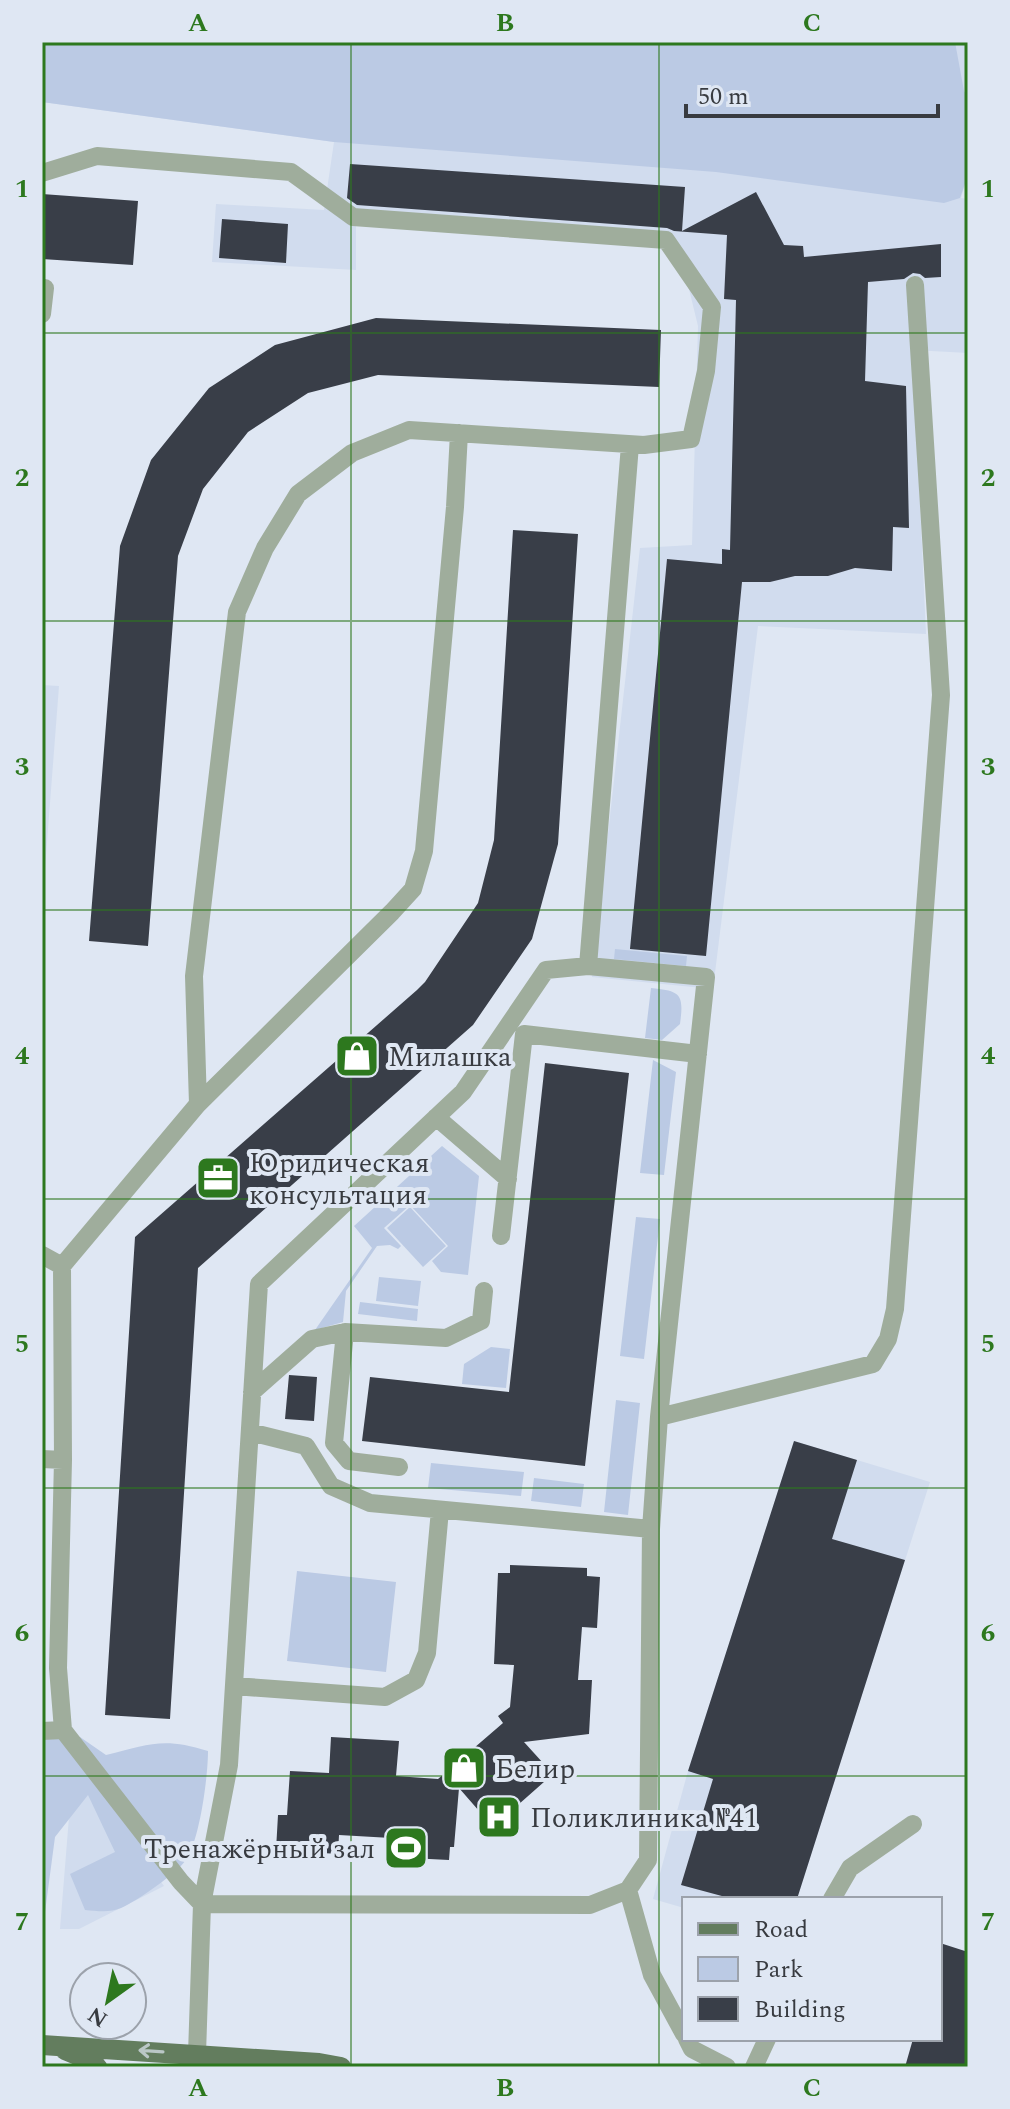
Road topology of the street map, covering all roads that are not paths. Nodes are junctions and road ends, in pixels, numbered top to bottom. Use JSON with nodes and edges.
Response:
{"nodes":[{"id":1,"x":42,"y":173,"type":"edge"},
{"id":2,"x":915,"y":285,"type":"dead end"},
{"id":3,"x":42,"y":288,"type":"edge"},
{"id":4,"x":42,"y":314,"type":"edge"},
{"id":5,"x":459,"y":433,"type":"junction"},
{"id":6,"x":630,"y":445,"type":"junction"},
{"id":7,"x":588,"y":966,"type":"junction"},
{"id":8,"x":698,"y":1054,"type":"junction"},
{"id":9,"x":198,"y":1104,"type":"junction"},
{"id":10,"x":436,"y":1117,"type":"junction"},
{"id":11,"x":508,"y":1179,"type":"junction"},
{"id":12,"x":501,"y":1236,"type":"dead end"},
{"id":13,"x":42,"y":1255,"type":"edge"},
{"id":14,"x":62,"y":1266,"type":"junction"},
{"id":15,"x":484,"y":1291,"type":"dead end"},
{"id":16,"x":345,"y":1332,"type":"junction"},
{"id":17,"x":252,"y":1392,"type":"junction"},
{"id":18,"x":659,"y":1417,"type":"junction"},
{"id":19,"x":250,"y":1432,"type":"junction"},
{"id":20,"x":42,"y":1459,"type":"edge"},
{"id":21,"x":63,"y":1460,"type":"junction"},
{"id":22,"x":399,"y":1467,"type":"dead end"},
{"id":23,"x":440,"y":1510,"type":"junction"},
{"id":24,"x":651,"y":1529,"type":"junction"},
{"id":25,"x":51,"y":1584,"type":"edge"},
{"id":26,"x":234,"y":1686,"type":"junction"},
{"id":27,"x":63,"y":1730,"type":"junction"},
{"id":28,"x":42,"y":1731,"type":"edge"},
{"id":29,"x":913,"y":1824,"type":"dead end"},
{"id":30,"x":628,"y":1890,"type":"junction"},
{"id":31,"x":833,"y":1897,"type":"edge"},
{"id":32,"x":202,"y":1904,"type":"junction"},
{"id":33,"x":682,"y":2031,"type":"edge"},
{"id":34,"x":687,"y":2041,"type":"edge"},
{"id":35,"x":766,"y":2041,"type":"edge"},
{"id":36,"x":48,"y":2045,"type":"edge"},
{"id":37,"x":199,"y":2059,"type":"edge"},
{"id":38,"x":97,"y":2067,"type":"edge"},
{"id":39,"x":341,"y":2067,"type":"edge"},
{"id":40,"x":727,"y":2067,"type":"edge"},
{"id":41,"x":754,"y":2067,"type":"edge"}],
"edges":[{"from":1,"to":6,"type":"lane"},
{"from":2,"to":18,"type":"lane"},
{"from":3,"to":4,"type":"lane"},
{"from":5,"to":6,"type":"lane"},
{"from":5,"to":9,"type":"lane"},
{"from":5,"to":9,"type":"lane"},
{"from":6,"to":7,"type":"lane"},
{"from":7,"to":8,"type":"lane"},
{"from":7,"to":10,"type":"lane"},
{"from":8,"to":11,"type":"lane"},
{"from":8,"to":18,"type":"lane"},
{"from":9,"to":14,"type":"lane"},
{"from":10,"to":11,"type":"lane"},
{"from":10,"to":17,"type":"lane"},
{"from":11,"to":12,"type":"lane"},
{"from":13,"to":14,"type":"lane"},
{"from":14,"to":21,"type":"lane"},
{"from":15,"to":16,"type":"lane"},
{"from":16,"to":17,"type":"lane"},
{"from":16,"to":22,"type":"lane"},
{"from":17,"to":19,"type":"lane"},
{"from":18,"to":24,"type":"lane"},
{"from":19,"to":23,"type":"lane"},
{"from":19,"to":26,"type":"lane"},
{"from":20,"to":21,"type":"lane"},
{"from":21,"to":25,"type":"lane"},
{"from":23,"to":24,"type":"lane"},
{"from":23,"to":26,"type":"lane"},
{"from":24,"to":30,"type":"lane"},
{"from":25,"to":27,"type":"lane"},
{"from":26,"to":32,"type":"lane"},
{"from":27,"to":28,"type":"lane"},
{"from":27,"to":32,"type":"lane"},
{"from":29,"to":31,"type":"lane"},
{"from":30,"to":32,"type":"lane"},
{"from":30,"to":33,"type":"lane"},
{"from":32,"to":37,"type":"lane"},
{"from":34,"to":40,"type":"lane"},
{"from":35,"to":41,"type":"lane"},
{"from":37,"to":36,"type":"main road","one_way":true},
{"from":36,"to":38,"type":"main road"},
{"from":37,"to":39,"type":"main road"}]}
